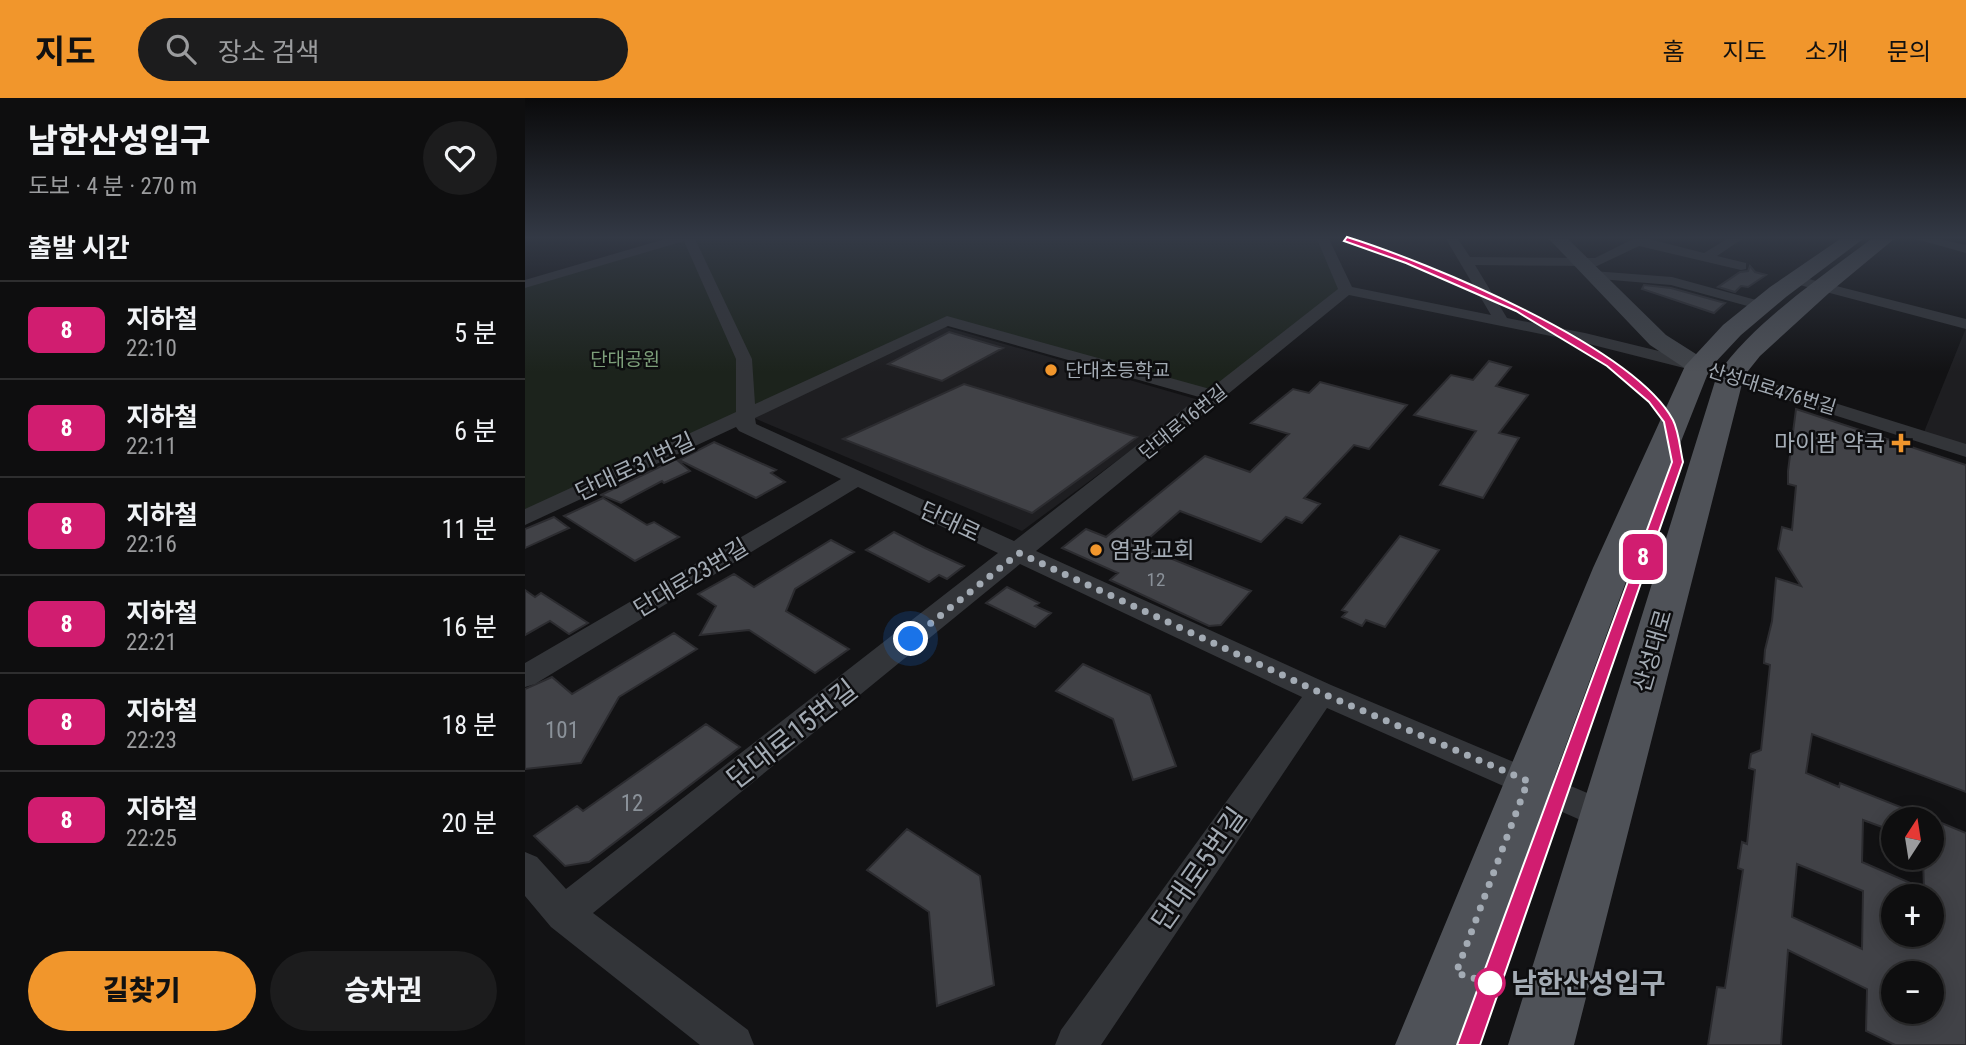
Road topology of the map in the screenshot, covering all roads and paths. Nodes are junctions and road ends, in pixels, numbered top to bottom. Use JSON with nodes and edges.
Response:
{"nodes":[{"id":1,"x":711,"y":283,"type":"edge"},
{"id":2,"x":1343,"y":283,"type":"edge"},
{"id":3,"x":1480,"y":283,"type":"edge"},
{"id":4,"x":1600,"y":283,"type":"edge"},
{"id":5,"x":1680,"y":283,"type":"edge"},
{"id":6,"x":1809,"y":284,"type":"junction"},
{"id":7,"x":1346,"y":290,"type":"junction"},
{"id":8,"x":1762,"y":306,"type":"junction"},
{"id":9,"x":1499,"y":321,"type":"junction"},
{"id":10,"x":1966,"y":324,"type":"edge"},
{"id":11,"x":1714,"y":370,"type":"junction"},
{"id":12,"x":1215,"y":396,"type":"junction"},
{"id":13,"x":745,"y":416,"type":"junction"},
{"id":14,"x":1966,"y":451,"type":"edge"},
{"id":15,"x":856,"y":478,"type":"junction"},
{"id":16,"x":525,"y":518,"type":"edge"},
{"id":17,"x":1019,"y":553,"type":"junction"},
{"id":18,"x":525,"y":677,"type":"edge"},
{"id":19,"x":1321,"y":693,"type":"junction"},
{"id":20,"x":1528,"y":781,"type":"junction"},
{"id":21,"x":1606,"y":816,"type":"junction"},
{"id":22,"x":525,"y":869,"type":"edge"},
{"id":23,"x":564,"y":914,"type":"junction"},
{"id":24,"x":733,"y":1045,"type":"edge"},
{"id":25,"x":1076,"y":1045,"type":"edge"},
{"id":26,"x":1428,"y":1045,"type":"edge"},
{"id":27,"x":1541,"y":1045,"type":"edge"}],
"edges":[{"from":1,"to":13,"type":"street"},
{"from":2,"to":7,"type":"street"},
{"from":3,"to":9,"type":"street"},
{"from":4,"to":11,"type":"street"},
{"from":5,"to":8,"type":"street"},
{"from":6,"to":8,"type":"main road","name":"산성대로"},
{"from":6,"to":10,"type":"street"},
{"from":6,"to":11,"type":"main road","name":"산성대로"},
{"from":7,"to":9,"type":"street","name":"산성대로476번길"},
{"from":7,"to":12,"type":"street","name":"단대로16번길"},
{"from":8,"to":11,"type":"main road","name":"산성대로"},
{"from":9,"to":11,"type":"street","name":"산성대로476번길"},
{"from":11,"to":14,"type":"street","name":"산성대로476번길"},
{"from":11,"to":20,"type":"main road","name":"산성대로"},
{"from":11,"to":21,"type":"main road","name":"산성대로"},
{"from":12,"to":13,"type":"street","name":"단대로31번길"},
{"from":12,"to":17,"type":"street","name":"단대로16번길"},
{"from":13,"to":15,"type":"street","name":"단대로"},
{"from":13,"to":16,"type":"street","name":"단대로31번길"},
{"from":15,"to":17,"type":"street","name":"단대로"},
{"from":15,"to":18,"type":"street","name":"단대로23번길"},
{"from":17,"to":19,"type":"street","name":"단대로"},
{"from":17,"to":23,"type":"street","name":"단대로15번길"},
{"from":19,"to":20,"type":"street","name":"단대로"},
{"from":19,"to":25,"type":"street","name":"단대로5번길"},
{"from":20,"to":21,"type":"street","name":"단대로"},
{"from":20,"to":26,"type":"main road","name":"산성대로"},
{"from":21,"to":27,"type":"main road","name":"산성대로"},
{"from":22,"to":23,"type":"street"},
{"from":23,"to":24,"type":"street"}]}
